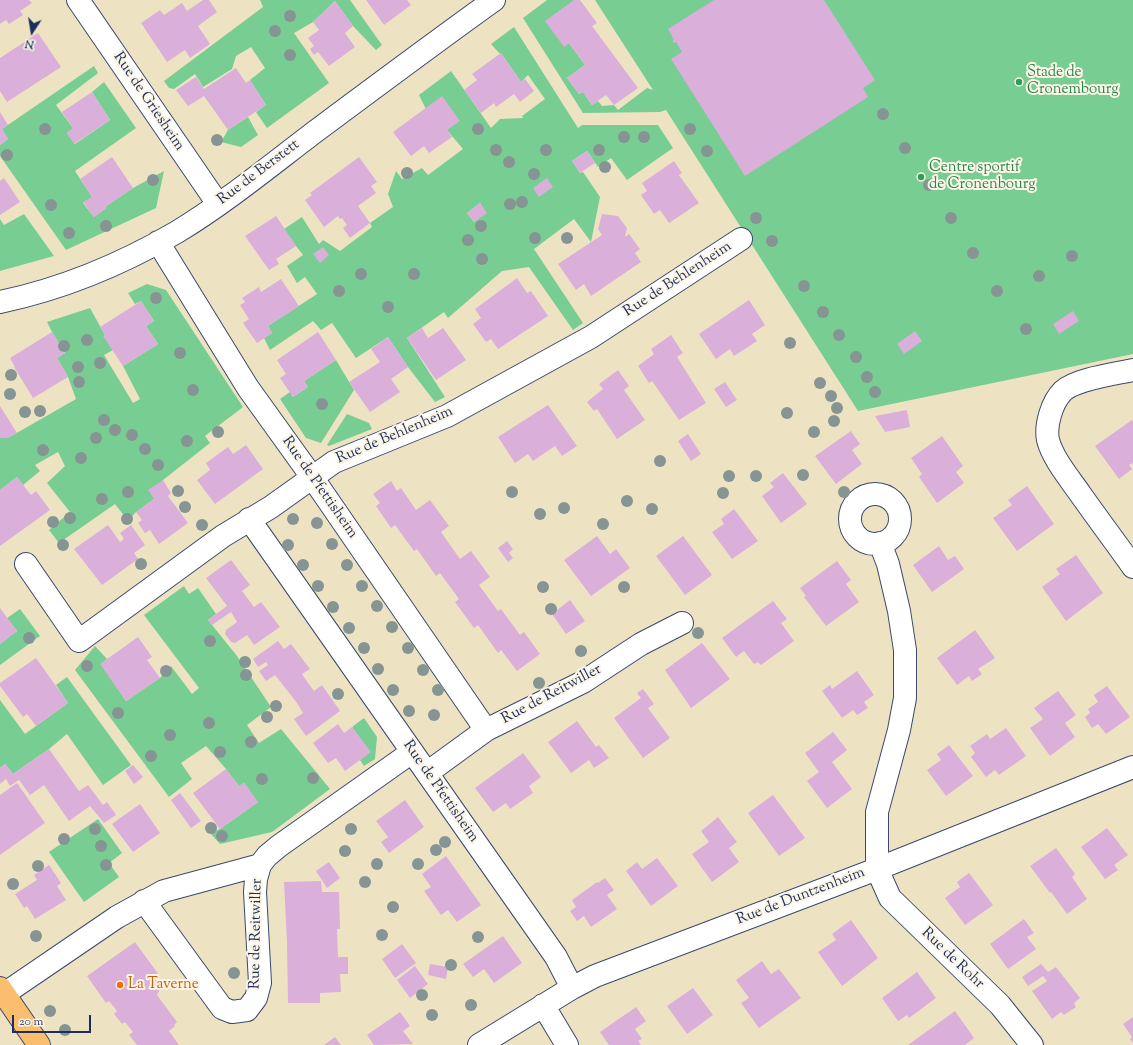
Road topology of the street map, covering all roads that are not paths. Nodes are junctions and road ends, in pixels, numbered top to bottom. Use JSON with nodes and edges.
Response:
{"nodes":[{"id":1,"x":78,"y":0,"type":"edge"},
{"id":2,"x":494,"y":0,"type":"edge"},
{"id":3,"x":218,"y":204,"type":"junction"},
{"id":4,"x":741,"y":239,"type":"dead end"},
{"id":5,"x":158,"y":242,"type":"junction"},
{"id":6,"x":0,"y":302,"type":"edge"},
{"id":7,"x":1133,"y":370,"type":"edge"},
{"id":8,"x":312,"y":477,"type":"junction"},
{"id":9,"x":249,"y":519,"type":"junction"},
{"id":10,"x":880,"y":543,"type":"dead end"},
{"id":11,"x":26,"y":564,"type":"dead end"},
{"id":12,"x":1133,"y":567,"type":"edge"},
{"id":13,"x":682,"y":623,"type":"dead end"},
{"id":14,"x":486,"y":730,"type":"junction"},
{"id":15,"x":412,"y":752,"type":"junction"},
{"id":16,"x":1133,"y":768,"type":"edge"},
{"id":17,"x":427,"y":773,"type":"junction"},
{"id":18,"x":260,"y":866,"type":"junction"},
{"id":19,"x":876,"y":869,"type":"junction"},
{"id":20,"x":144,"y":902,"type":"junction"},
{"id":21,"x":572,"y":988,"type":"junction"},
{"id":22,"x":2,"y":991,"type":"edge"},
{"id":23,"x":544,"y":1005,"type":"junction"},
{"id":24,"x":39,"y":1045,"type":"edge"},
{"id":25,"x":479,"y":1045,"type":"edge"},
{"id":26,"x":567,"y":1045,"type":"edge"},
{"id":27,"x":1032,"y":1045,"type":"edge"}],
"edges":[{"from":1,"to":3,"type":"street","name":"Rue de Griesheim"},
{"from":2,"to":3,"type":"street","name":"Rue de Berstett"},
{"from":3,"to":5,"type":"street","name":"Rue de Berstett"},
{"from":4,"to":8,"type":"street","name":"Rue de Behlenheim"},
{"from":5,"to":6,"type":"street","name":"Rue de Berstett"},
{"from":5,"to":8,"type":"street","name":"Rue de Pfettisheim"},
{"from":7,"to":12,"type":"street"},
{"from":8,"to":9,"type":"street","name":"Rue de Behlenheim"},
{"from":8,"to":14,"type":"street","name":"Rue de Pfettisheim"},
{"from":9,"to":11,"type":"street","name":"Rue de Behlenheim"},
{"from":9,"to":15,"type":"street","name":"Rue de Pfettisheim"},
{"from":10,"to":19,"type":"street"},
{"from":13,"to":14,"type":"street","name":"Rue de Reitwiller"},
{"from":14,"to":17,"type":"street","name":"Rue de Reitwiller"},
{"from":15,"to":17,"type":"street","name":"Rue de Pfettisheim"},
{"from":15,"to":18,"type":"street","name":"Rue de Reitwiller"},
{"from":16,"to":19,"type":"street","name":"Rue de Duntzenheim"},
{"from":17,"to":21,"type":"street","name":"Rue de Pfettisheim"},
{"from":18,"to":20,"type":"street","name":"Rue de Reitwiller"},
{"from":18,"to":20,"type":"street","name":"Rue de Reitwiller"},
{"from":19,"to":21,"type":"street","name":"Rue de Duntzenheim"},
{"from":19,"to":27,"type":"street","name":"Rue de Rohr"},
{"from":20,"to":22,"type":"street","name":"Rue de Reitwiller"},
{"from":21,"to":23,"type":"street","name":"Rue de Duntzenheim"},
{"from":22,"to":24,"type":"main road"},
{"from":23,"to":25,"type":"street","name":"Rue de Duntzenheim"},
{"from":23,"to":26,"type":"street"}]}
